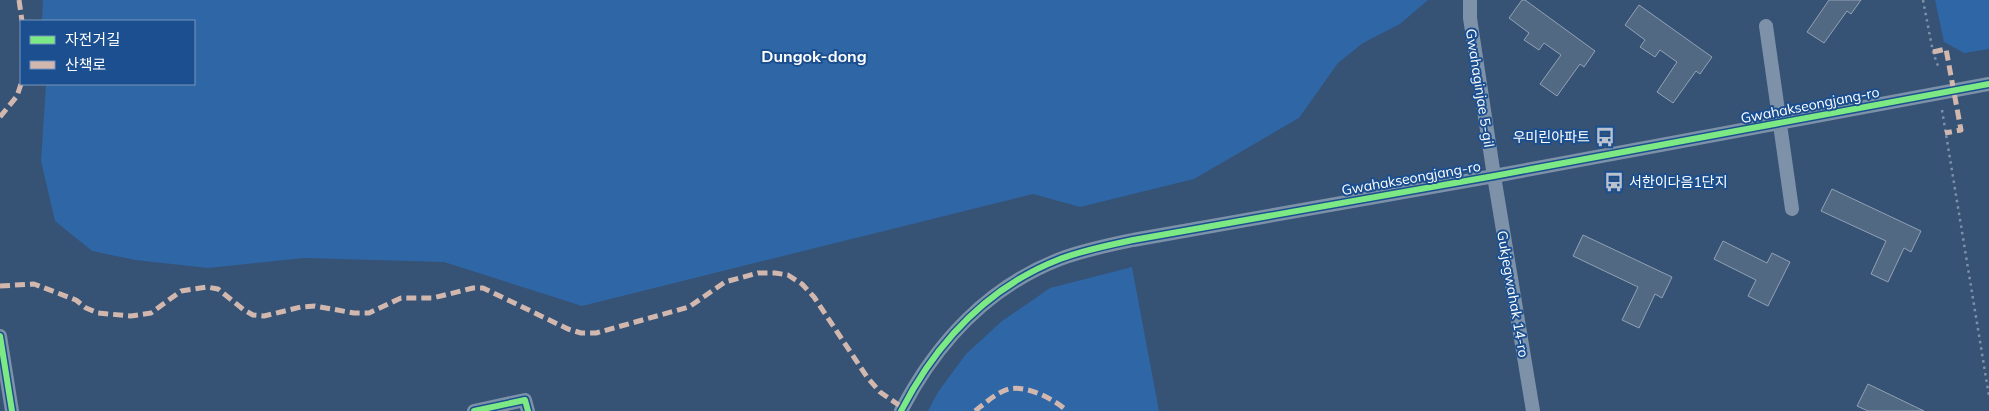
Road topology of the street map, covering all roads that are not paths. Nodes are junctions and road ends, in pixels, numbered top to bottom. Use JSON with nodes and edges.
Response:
{"nodes":[{"id":1,"x":1470,"y":0,"type":"edge"},
{"id":2,"x":1766,"y":26,"type":"dead end"},
{"id":3,"x":1989,"y":84,"type":"edge"},
{"id":4,"x":1780,"y":123,"type":"junction"},
{"id":5,"x":1494,"y":176,"type":"junction"},
{"id":6,"x":1792,"y":209,"type":"dead end"},
{"id":7,"x":0,"y":336,"type":"edge"},
{"id":8,"x":12,"y":411,"type":"edge"},
{"id":9,"x":474,"y":411,"type":"edge"},
{"id":10,"x":528,"y":411,"type":"edge"},
{"id":11,"x":901,"y":411,"type":"edge"},
{"id":12,"x":1533,"y":411,"type":"edge"}],
"edges":[{"from":1,"to":5,"type":"street","name":"Gwahaginjae 5-gil"},
{"from":2,"to":4,"type":"street"},
{"from":3,"to":4,"type":"street","name":"Gwahakseongjang-ro"},
{"from":4,"to":5,"type":"street","name":"Gwahakseongjang-ro"},
{"from":4,"to":6,"type":"street"},
{"from":5,"to":11,"type":"street","name":"Gwahakseongjang-ro"},
{"from":5,"to":12,"type":"street","name":"Gukjegwahak 14-ro"},
{"from":7,"to":8,"type":"street"},
{"from":9,"to":10,"type":"street"}]}
